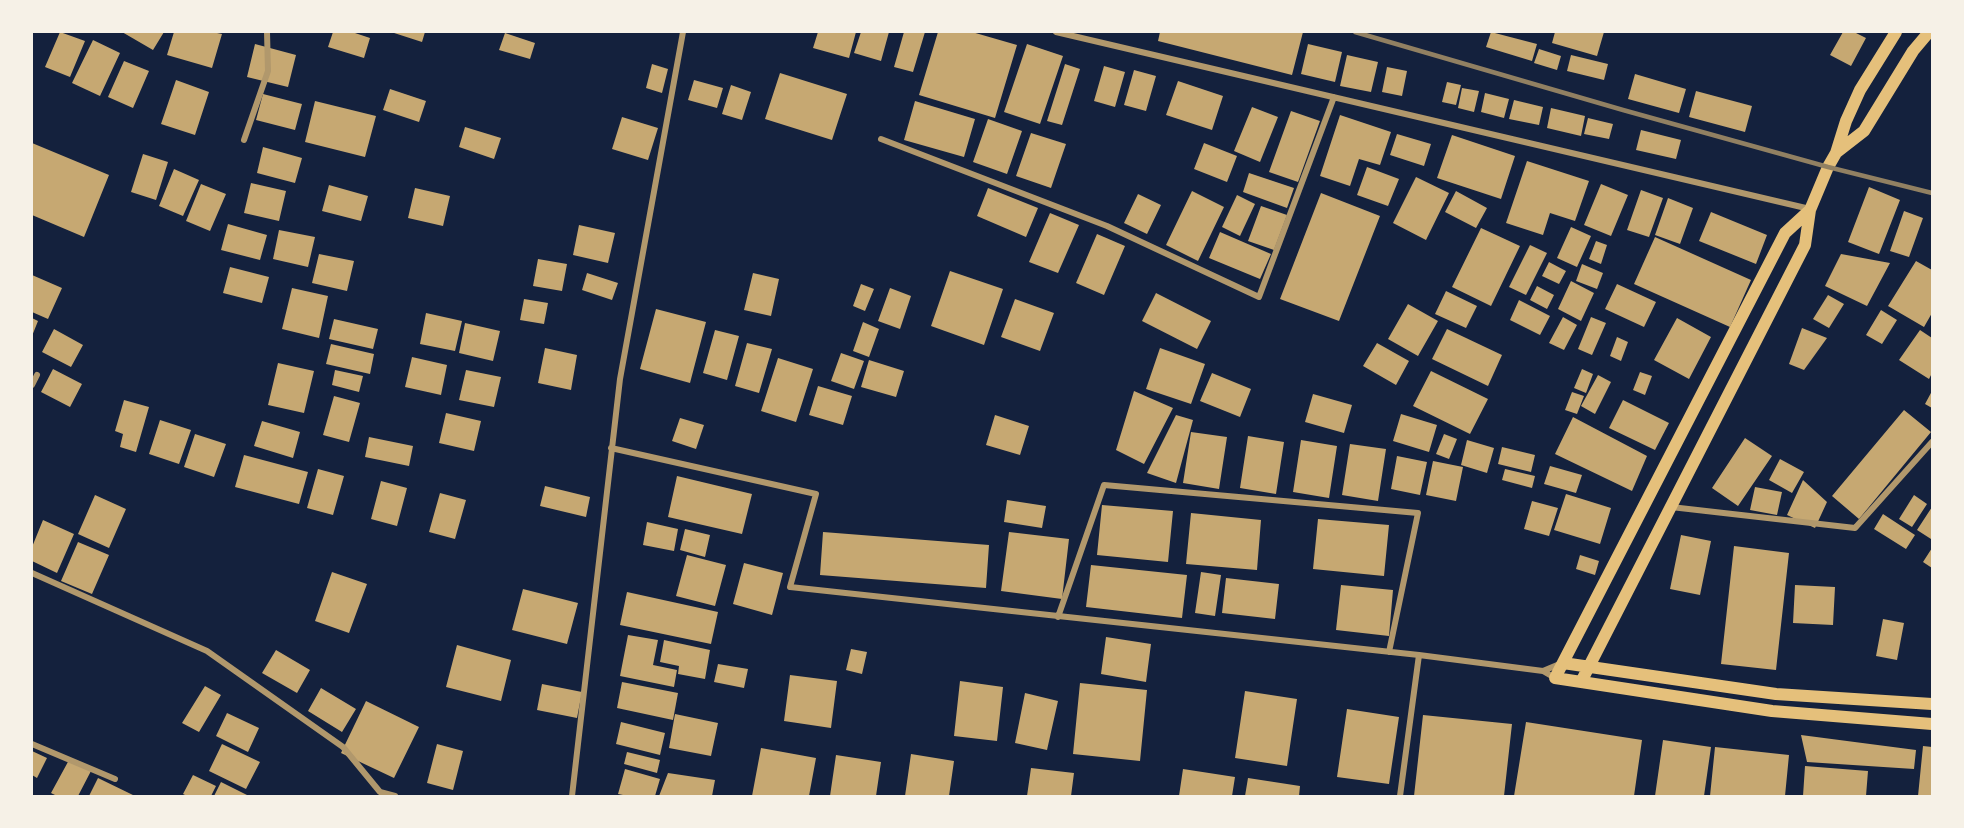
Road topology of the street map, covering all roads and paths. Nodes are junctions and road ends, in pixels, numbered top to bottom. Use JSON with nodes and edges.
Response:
{"nodes":[{"id":1,"x":267,"y":32,"type":"edge"},
{"id":2,"x":682,"y":32,"type":"edge"},
{"id":3,"x":1056,"y":32,"type":"edge"},
{"id":4,"x":1896,"y":32,"type":"edge"},
{"id":5,"x":1929,"y":32,"type":"edge"},
{"id":6,"x":1334,"y":97,"type":"junction"},
{"id":7,"x":881,"y":139,"type":"dead end"},
{"id":8,"x":244,"y":140,"type":"dead end"},
{"id":9,"x":1836,"y":153,"type":"junction"},
{"id":10,"x":1810,"y":210,"type":"junction"},
{"id":11,"x":37,"y":375,"type":"dead end"},
{"id":12,"x":32,"y":386,"type":"edge"},
{"id":13,"x":1932,"y":442,"type":"edge"},
{"id":14,"x":611,"y":448,"type":"junction"},
{"id":15,"x":1670,"y":507,"type":"junction"},
{"id":16,"x":32,"y":573,"type":"edge"},
{"id":17,"x":1058,"y":617,"type":"junction"},
{"id":18,"x":1389,"y":652,"type":"junction"},
{"id":19,"x":1419,"y":655,"type":"junction"},
{"id":20,"x":1563,"y":663,"type":"junction"},
{"id":21,"x":1589,"y":666,"type":"junction"},
{"id":22,"x":1543,"y":671,"type":"junction"},
{"id":23,"x":1555,"y":678,"type":"junction"},
{"id":24,"x":1581,"y":682,"type":"junction"},
{"id":25,"x":1932,"y":704,"type":"edge"},
{"id":26,"x":1932,"y":724,"type":"edge"},
{"id":27,"x":32,"y":744,"type":"edge"},
{"id":28,"x":115,"y":779,"type":"dead end"},
{"id":29,"x":395,"y":796,"type":"edge"},
{"id":30,"x":572,"y":796,"type":"edge"},
{"id":31,"x":1400,"y":796,"type":"edge"}],
"edges":[{"from":1,"to":8,"type":"street"},
{"from":2,"to":14,"type":"street"},
{"from":3,"to":6,"type":"street"},
{"from":4,"to":9,"type":"main road"},
{"from":5,"to":9,"type":"main road"},
{"from":6,"to":7,"type":"street"},
{"from":6,"to":10,"type":"street"},
{"from":9,"to":10,"type":"main road"},
{"from":10,"to":15,"type":"main road"},
{"from":10,"to":20,"type":"main road"},
{"from":11,"to":12,"type":"street"},
{"from":13,"to":15,"type":"street"},
{"from":14,"to":17,"type":"street"},
{"from":14,"to":30,"type":"street"},
{"from":15,"to":21,"type":"main road"},
{"from":16,"to":29,"type":"street"},
{"from":17,"to":18,"type":"street"},
{"from":17,"to":18,"type":"street"},
{"from":18,"to":19,"type":"street"},
{"from":19,"to":22,"type":"street"},
{"from":19,"to":31,"type":"street"},
{"from":20,"to":21,"type":"main road"},
{"from":20,"to":22,"type":"street"},
{"from":20,"to":23,"type":"main road"},
{"from":21,"to":24,"type":"main road"},
{"from":21,"to":25,"type":"main road"},
{"from":22,"to":23,"type":"street"},
{"from":23,"to":24,"type":"main road"},
{"from":24,"to":26,"type":"main road"},
{"from":27,"to":28,"type":"street"}]}
